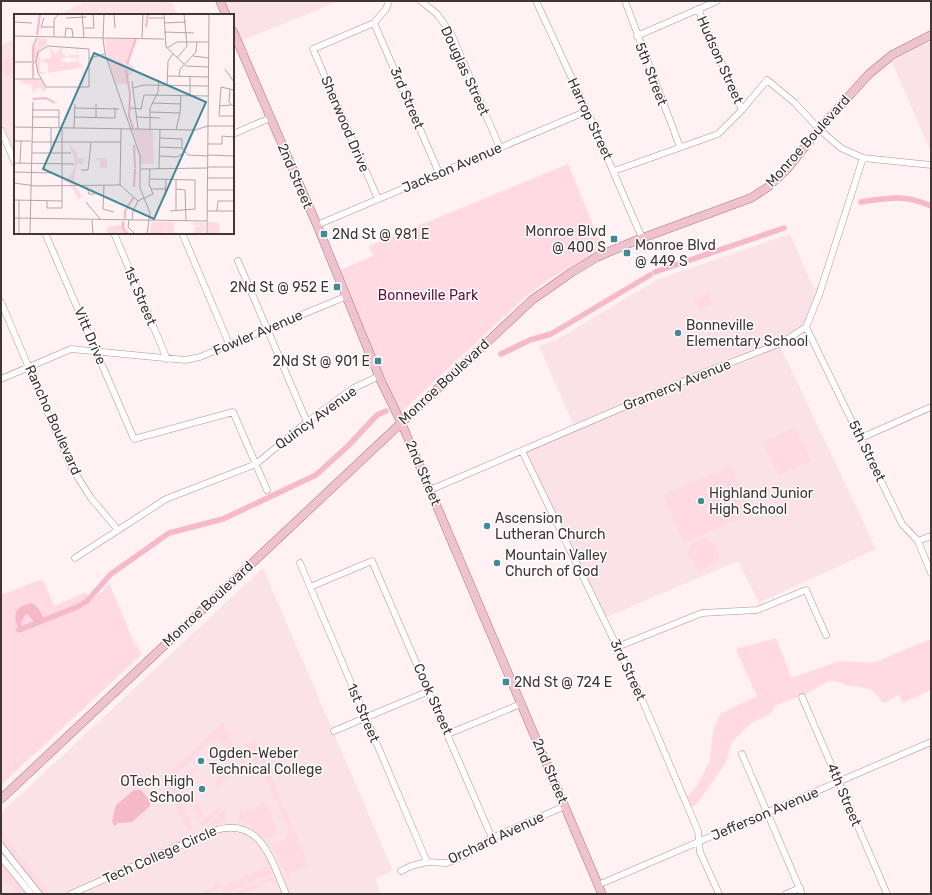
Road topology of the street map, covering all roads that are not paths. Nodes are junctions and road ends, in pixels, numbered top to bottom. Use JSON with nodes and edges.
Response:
{"nodes":[{"id":1,"x":220,"y":1,"type":"edge"},
{"id":2,"x":389,"y":1,"type":"edge"},
{"id":3,"x":421,"y":1,"type":"edge"},
{"id":4,"x":536,"y":1,"type":"edge"},
{"id":5,"x":625,"y":1,"type":"edge"},
{"id":6,"x":717,"y":1,"type":"edge"},
{"id":7,"x":698,"y":9,"type":"junction"},
{"id":8,"x":226,"y":14,"type":"edge"},
{"id":9,"x":374,"y":23,"type":"junction"},
{"id":10,"x":234,"y":33,"type":"edge"},
{"id":11,"x":931,"y":35,"type":"edge"},
{"id":12,"x":637,"y":36,"type":"junction"},
{"id":13,"x":742,"y":110,"type":"junction"},
{"id":14,"x":588,"y":111,"type":"junction"},
{"id":15,"x":270,"y":118,"type":"junction"},
{"id":16,"x":819,"y":129,"type":"junction"},
{"id":17,"x":1,"y":130,"type":"edge"},
{"id":18,"x":234,"y":134,"type":"edge"},
{"id":19,"x":680,"y":147,"type":"junction"},
{"id":20,"x":500,"y":148,"type":"junction"},
{"id":21,"x":863,"y":158,"type":"junction"},
{"id":22,"x":14,"y":161,"type":"edge"},
{"id":23,"x":931,"y":165,"type":"edge"},
{"id":24,"x":614,"y":171,"type":"junction"},
{"id":25,"x":439,"y":174,"type":"junction"},
{"id":26,"x":378,"y":199,"type":"junction"},
{"id":27,"x":317,"y":226,"type":"junction"},
{"id":28,"x":45,"y":234,"type":"edge"},
{"id":29,"x":114,"y":234,"type":"edge"},
{"id":30,"x":182,"y":234,"type":"edge"},
{"id":31,"x":642,"y":238,"type":"junction"},
{"id":32,"x":238,"y":260,"type":"dead end"},
{"id":33,"x":347,"y":296,"type":"junction"},
{"id":34,"x":2,"y":306,"type":"edge"},
{"id":35,"x":806,"y":327,"type":"junction"},
{"id":36,"x":268,"y":329,"type":"junction"},
{"id":37,"x":230,"y":346,"type":"junction"},
{"id":38,"x":97,"y":352,"type":"junction"},
{"id":39,"x":167,"y":358,"type":"junction"},
{"id":40,"x":28,"y":366,"type":"junction"},
{"id":41,"x":379,"y":376,"type":"junction"},
{"id":42,"x":1,"y":379,"type":"edge"},
{"id":43,"x":931,"y":407,"type":"edge"},
{"id":44,"x":307,"y":422,"type":"junction"},
{"id":45,"x":401,"y":422,"type":"junction"},
{"id":46,"x":861,"y":438,"type":"junction"},
{"id":47,"x":522,"y":451,"type":"junction"},
{"id":48,"x":256,"y":464,"type":"junction"},
{"id":49,"x":267,"y":490,"type":"dead end"},
{"id":50,"x":430,"y":490,"type":"junction"},
{"id":51,"x":118,"y":530,"type":"junction"},
{"id":52,"x":931,"y":536,"type":"edge"},
{"id":53,"x":918,"y":541,"type":"junction"},
{"id":54,"x":76,"y":558,"type":"dead end"},
{"id":55,"x":300,"y":564,"type":"dead end"},
{"id":56,"x":931,"y":573,"type":"edge"},
{"id":57,"x":310,"y":587,"type":"junction"},
{"id":58,"x":826,"y":635,"type":"dead end"},
{"id":59,"x":617,"y":647,"type":"junction"},
{"id":60,"x":429,"y":692,"type":"junction"},
{"id":61,"x":802,"y":697,"type":"dead end"},
{"id":62,"x":521,"y":704,"type":"junction"},
{"id":63,"x":364,"y":718,"type":"junction"},
{"id":64,"x":334,"y":731,"type":"dead end"},
{"id":65,"x":448,"y":734,"type":"junction"},
{"id":66,"x":931,"y":742,"type":"edge"},
{"id":67,"x":742,"y":754,"type":"dead end"},
{"id":68,"x":839,"y":782,"type":"junction"},
{"id":69,"x":1,"y":799,"type":"edge"},
{"id":70,"x":564,"y":806,"type":"junction"},
{"id":71,"x":768,"y":813,"type":"junction"},
{"id":72,"x":492,"y":838,"type":"junction"},
{"id":73,"x":698,"y":842,"type":"junction"},
{"id":74,"x":1,"y":846,"type":"edge"},
{"id":75,"x":1,"y":857,"type":"edge"},
{"id":76,"x":427,"y":862,"type":"junction"},
{"id":77,"x":401,"y":871,"type":"dead end"},
{"id":78,"x":598,"y":885,"type":"junction"},
{"id":79,"x":801,"y":891,"type":"edge"},
{"id":80,"x":31,"y":894,"type":"edge"},
{"id":81,"x":39,"y":894,"type":"edge"},
{"id":82,"x":70,"y":894,"type":"edge"},
{"id":83,"x":286,"y":894,"type":"edge"},
{"id":84,"x":602,"y":894,"type":"edge"},
{"id":85,"x":719,"y":894,"type":"edge"},
{"id":86,"x":786,"y":894,"type":"edge"},
{"id":87,"x":887,"y":894,"type":"edge"}],
"edges":[{"from":1,"to":8,"type":"main road"},
{"from":2,"to":9,"type":"street"},
{"from":3,"to":20,"type":"street","name":"Douglas Street"},
{"from":4,"to":14,"type":"street","name":"Harrop Street"},
{"from":5,"to":12,"type":"street","name":"5th Street"},
{"from":6,"to":7,"type":"street"},
{"from":7,"to":12,"type":"street"},
{"from":7,"to":13,"type":"street","name":"Hudson Street"},
{"from":9,"to":25,"type":"street","name":"3rd Street"},
{"from":9,"to":26,"type":"street","name":"Sherwood Drive"},
{"from":10,"to":15,"type":"main road","name":"2nd Street"},
{"from":11,"to":16,"type":"main road","name":"Monroe Boulevard"},
{"from":12,"to":19,"type":"street","name":"5th Street"},
{"from":13,"to":16,"type":"street"},
{"from":13,"to":19,"type":"street"},
{"from":14,"to":20,"type":"street","name":"Jackson Avenue"},
{"from":14,"to":24,"type":"street","name":"Harrop Street"},
{"from":15,"to":18,"type":"street"},
{"from":15,"to":27,"type":"main road","name":"2nd Street"},
{"from":16,"to":21,"type":"street"},
{"from":16,"to":31,"type":"main road","name":"Monroe Boulevard"},
{"from":17,"to":22,"type":"street"},
{"from":19,"to":24,"type":"street"},
{"from":20,"to":25,"type":"street","name":"Jackson Avenue"},
{"from":21,"to":23,"type":"street"},
{"from":21,"to":35,"type":"street"},
{"from":24,"to":31,"type":"street","name":"Harrop Street"},
{"from":25,"to":26,"type":"street","name":"Jackson Avenue"},
{"from":26,"to":27,"type":"street","name":"Jackson Avenue"},
{"from":27,"to":33,"type":"main road","name":"2nd Street"},
{"from":28,"to":38,"type":"street","name":"Vitt Drive"},
{"from":29,"to":39,"type":"street","name":"1st Street"},
{"from":30,"to":37,"type":"street"},
{"from":31,"to":45,"type":"main road","name":"Monroe Boulevard"},
{"from":32,"to":36,"type":"street"},
{"from":33,"to":36,"type":"street","name":"Fowler Avenue"},
{"from":33,"to":41,"type":"main road","name":"2nd Street"},
{"from":34,"to":40,"type":"street","name":"Rancho Boulevard"},
{"from":35,"to":46,"type":"street","name":"5th Street"},
{"from":35,"to":47,"type":"street","name":"Gramercy Avenue"},
{"from":36,"to":37,"type":"street","name":"Fowler Avenue"},
{"from":36,"to":44,"type":"street"},
{"from":37,"to":39,"type":"street","name":"Fowler Avenue"},
{"from":38,"to":39,"type":"street","name":"Fowler Avenue"},
{"from":38,"to":40,"type":"street","name":"Fowler Avenue"},
{"from":38,"to":48,"type":"street","name":"Vitt Drive"},
{"from":40,"to":42,"type":"street","name":"Fowler Avenue"},
{"from":40,"to":51,"type":"street","name":"Rancho Boulevard"},
{"from":41,"to":44,"type":"street","name":"Quincy Avenue"},
{"from":41,"to":45,"type":"main road","name":"2nd Street"},
{"from":43,"to":46,"type":"street"},
{"from":44,"to":48,"type":"street","name":"Quincy Avenue"},
{"from":45,"to":50,"type":"main road","name":"2nd Street"},
{"from":45,"to":69,"type":"main road","name":"Monroe Boulevard"},
{"from":46,"to":53,"type":"street","name":"5th Street"},
{"from":47,"to":50,"type":"street","name":"Gramercy Avenue"},
{"from":47,"to":59,"type":"street","name":"3rd Street"},
{"from":48,"to":49,"type":"street"},
{"from":48,"to":51,"type":"street","name":"Quincy Avenue"},
{"from":50,"to":62,"type":"main road","name":"2nd Street"},
{"from":51,"to":54,"type":"street","name":"Quincy Avenue"},
{"from":52,"to":53,"type":"street"},
{"from":53,"to":56,"type":"street","name":"5th Street"},
{"from":55,"to":57,"type":"street","name":"1st Street"},
{"from":57,"to":60,"type":"street","name":"Cook Street"},
{"from":57,"to":63,"type":"street","name":"1st Street"},
{"from":58,"to":59,"type":"street"},
{"from":59,"to":73,"type":"street","name":"3rd Street"},
{"from":60,"to":63,"type":"street"},
{"from":60,"to":65,"type":"street","name":"Cook Street"},
{"from":61,"to":68,"type":"street","name":"4th Street"},
{"from":62,"to":65,"type":"street"},
{"from":62,"to":70,"type":"main road","name":"2nd Street"},
{"from":63,"to":64,"type":"street"},
{"from":63,"to":76,"type":"street","name":"1st Street"},
{"from":65,"to":72,"type":"street","name":"Cook Street"},
{"from":66,"to":68,"type":"street","name":"Jefferson Avenue"},
{"from":67,"to":71,"type":"street"},
{"from":68,"to":71,"type":"street","name":"Jefferson Avenue"},
{"from":68,"to":87,"type":"street","name":"4th Street"},
{"from":70,"to":72,"type":"street","name":"Orchard Avenue"},
{"from":70,"to":78,"type":"main road","name":"2nd Street"},
{"from":71,"to":73,"type":"street","name":"Jefferson Avenue"},
{"from":71,"to":79,"type":"street"},
{"from":72,"to":76,"type":"street","name":"Orchard Avenue"},
{"from":73,"to":78,"type":"street","name":"Jefferson Avenue"},
{"from":73,"to":85,"type":"street","name":"3rd Street"},
{"from":74,"to":81,"type":"street"},
{"from":75,"to":80,"type":"street"},
{"from":76,"to":77,"type":"street","name":"Orchard Avenue"},
{"from":78,"to":84,"type":"main road","name":"2nd Street"},
{"from":79,"to":86,"type":"street"},
{"from":82,"to":83,"type":"street","name":"Tech College Circle"}]}
